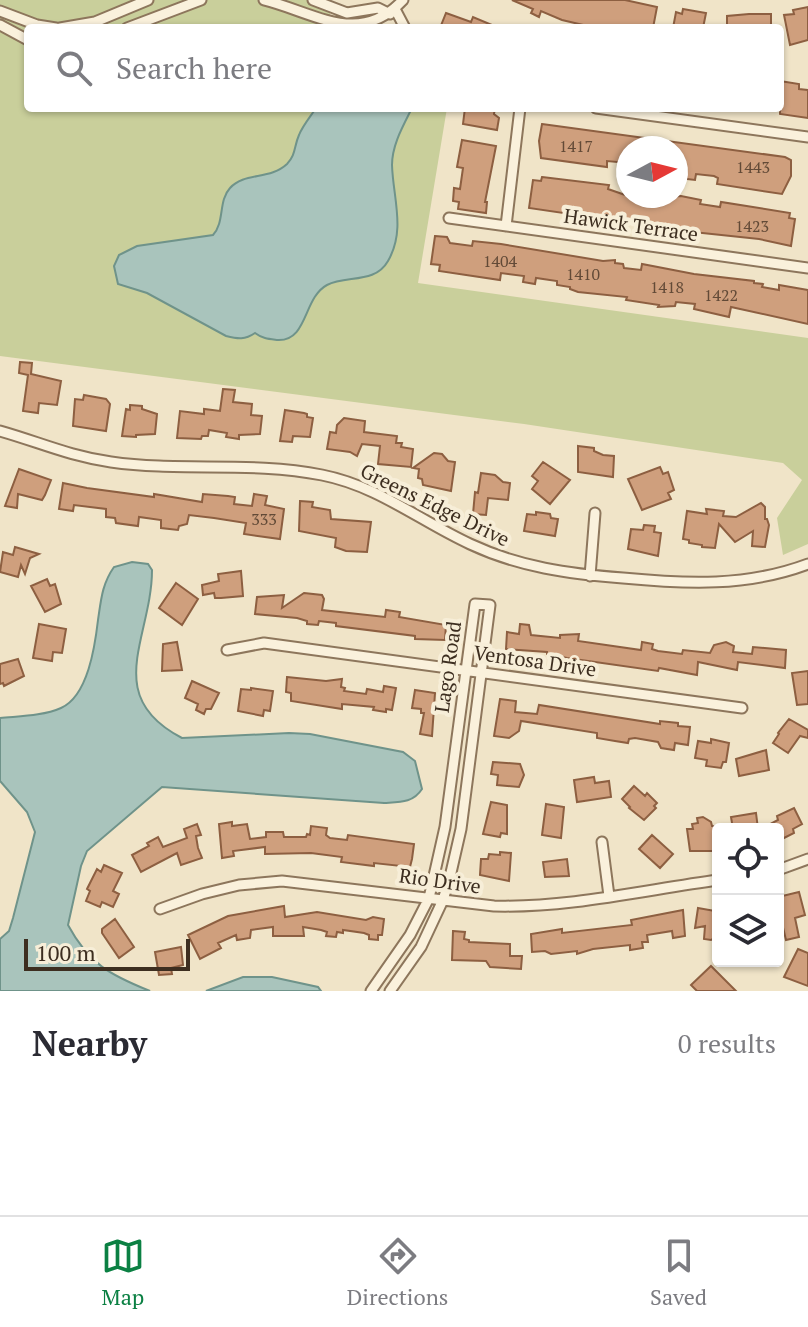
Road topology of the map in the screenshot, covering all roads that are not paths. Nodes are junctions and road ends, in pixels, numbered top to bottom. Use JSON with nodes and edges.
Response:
{"nodes":[{"id":1,"x":148,"y":0,"type":"edge"},
{"id":2,"x":201,"y":0,"type":"edge"},
{"id":3,"x":264,"y":0,"type":"edge"},
{"id":4,"x":313,"y":0,"type":"edge"},
{"id":5,"x":403,"y":0,"type":"edge"},
{"id":6,"x":0,"y":11,"type":"edge"},
{"id":7,"x":393,"y":11,"type":"junction"},
{"id":8,"x":34,"y":24,"type":"edge"},
{"id":9,"x":83,"y":24,"type":"edge"},
{"id":10,"x":137,"y":24,"type":"edge"},
{"id":11,"x":402,"y":24,"type":"edge"},
{"id":12,"x":0,"y":25,"type":"edge"},
{"id":13,"x":24,"y":38,"type":"edge"},
{"id":14,"x":520,"y":112,"type":"edge"},
{"id":15,"x":625,"y":112,"type":"edge"},
{"id":16,"x":808,"y":137,"type":"edge"},
{"id":17,"x":449,"y":218,"type":"dead end"},
{"id":18,"x":506,"y":226,"type":"junction"},
{"id":19,"x":808,"y":268,"type":"edge"},
{"id":20,"x":0,"y":431,"type":"edge"},
{"id":21,"x":595,"y":513,"type":"dead end"},
{"id":22,"x":808,"y":564,"type":"edge"},
{"id":23,"x":590,"y":576,"type":"junction"},
{"id":24,"x":227,"y":650,"type":"dead end"},
{"id":25,"x":465,"y":670,"type":"junction"},
{"id":26,"x":480,"y":672,"type":"junction"},
{"id":27,"x":742,"y":708,"type":"dead end"},
{"id":28,"x":602,"y":842,"type":"dead end"},
{"id":29,"x":808,"y":859,"type":"edge"},
{"id":30,"x":784,"y":868,"type":"edge"},
{"id":31,"x":712,"y":881,"type":"edge"},
{"id":32,"x":609,"y":896,"type":"junction"},
{"id":33,"x":429,"y":898,"type":"junction"},
{"id":34,"x":443,"y":900,"type":"junction"},
{"id":35,"x":160,"y":909,"type":"dead end"},
{"id":36,"x":371,"y":991,"type":"edge"},
{"id":37,"x":390,"y":991,"type":"edge"}],
"edges":[{"from":1,"to":9,"type":"street"},
{"from":2,"to":10,"type":"street"},
{"from":3,"to":7,"type":"street"},
{"from":4,"to":7,"type":"street"},
{"from":5,"to":7,"type":"street"},
{"from":6,"to":8,"type":"street"},
{"from":7,"to":11,"type":"street"},
{"from":12,"to":13,"type":"street"},
{"from":14,"to":18,"type":"street"},
{"from":15,"to":16,"type":"street"},
{"from":17,"to":18,"type":"street","name":"Hawick Terrace"},
{"from":18,"to":19,"type":"street","name":"Hawick Terrace"},
{"from":20,"to":23,"type":"street","name":"Greens Edge Drive"},
{"from":21,"to":23,"type":"street"},
{"from":22,"to":23,"type":"street","name":"Greens Edge Drive"},
{"from":24,"to":25,"type":"street","name":"Ventosa Drive"},
{"from":25,"to":26,"type":"street","name":"Ventosa Drive"},
{"from":25,"to":26,"type":"street","name":"Lago Road"},
{"from":25,"to":33,"type":"street","name":"Lago Road"},
{"from":26,"to":27,"type":"street","name":"Ventosa Drive"},
{"from":26,"to":34,"type":"street","name":"Lago Road"},
{"from":28,"to":32,"type":"street"},
{"from":29,"to":30,"type":"street"},
{"from":31,"to":32,"type":"street","name":"Rio Drive"},
{"from":32,"to":34,"type":"street","name":"Rio Drive"},
{"from":33,"to":34,"type":"street","name":"Rio Drive"},
{"from":33,"to":35,"type":"street","name":"Rio Drive"},
{"from":33,"to":36,"type":"street","name":"Lago Road"},
{"from":34,"to":37,"type":"street","name":"Lago Road"}]}
